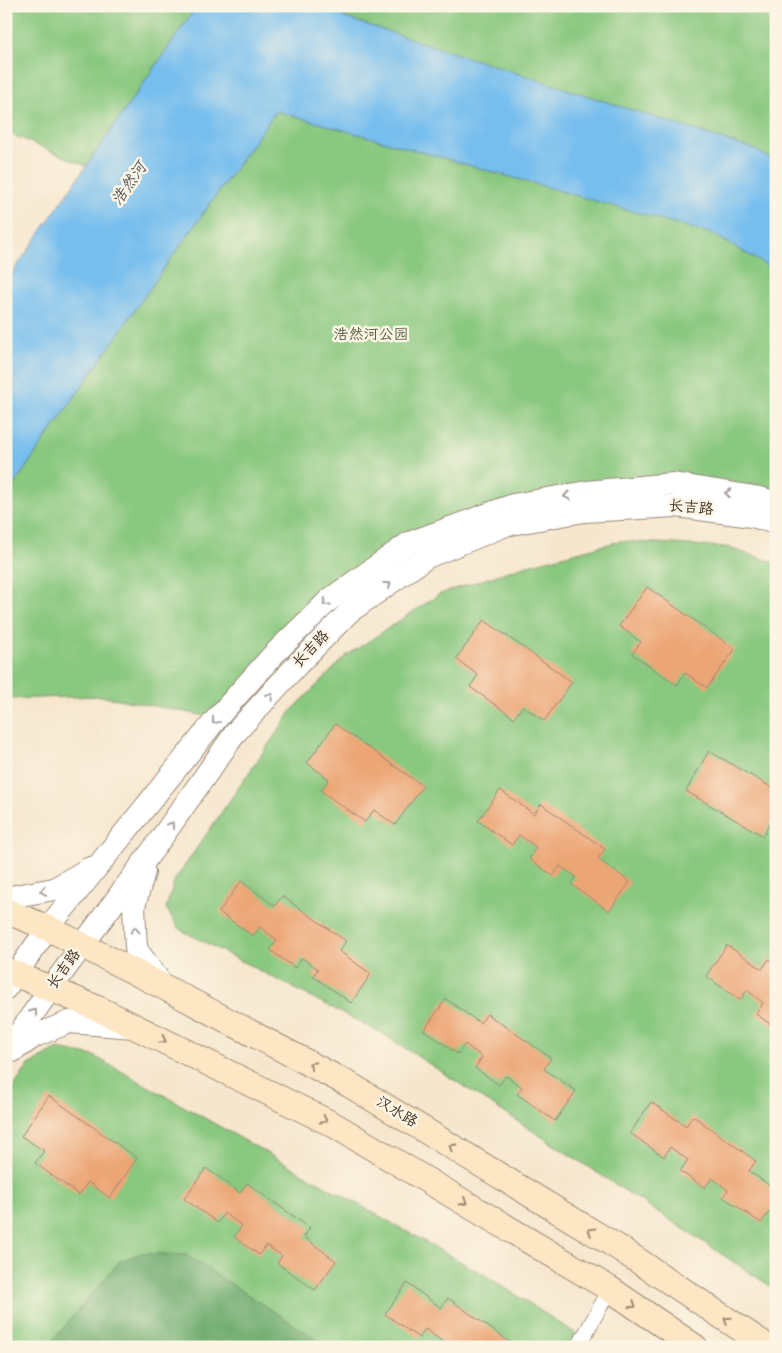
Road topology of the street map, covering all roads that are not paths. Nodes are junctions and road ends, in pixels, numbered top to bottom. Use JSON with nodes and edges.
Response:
{"nodes":[{"id":1,"x":776,"y":502,"type":"edge"},
{"id":2,"x":776,"y":523,"type":"edge"},
{"id":3,"x":150,"y":855,"type":"junction"},
{"id":4,"x":101,"y":862,"type":"junction"},
{"id":5,"x":6,"y":897,"type":"edge"},
{"id":6,"x":6,"y":911,"type":"edge"},
{"id":7,"x":48,"y":928,"type":"junction"},
{"id":8,"x":82,"y":945,"type":"junction"},
{"id":9,"x":9,"y":977,"type":"edge"},
{"id":10,"x":164,"y":986,"type":"junction"},
{"id":11,"x":51,"y":988,"type":"junction"},
{"id":12,"x":137,"y":1028,"type":"junction"},
{"id":13,"x":6,"y":1054,"type":"edge"},
{"id":14,"x":610,"y":1289,"type":"junction"},
{"id":15,"x":578,"y":1347,"type":"edge"},
{"id":16,"x":695,"y":1347,"type":"edge"},
{"id":17,"x":768,"y":1347,"type":"edge"}],
"edges":[{"from":1,"to":4,"type":"street","name":"长吉路","one_way":true},
{"from":3,"to":2,"type":"street","name":"长吉路","one_way":true},
{"from":3,"to":8,"type":"street","name":"长吉路"},
{"from":10,"to":3,"type":"street","one_way":true},
{"from":4,"to":5,"type":"street","one_way":true},
{"from":4,"to":7,"type":"street","name":"长吉路"},
{"from":6,"to":7,"type":"main road","name":"汉水路"},
{"from":7,"to":8,"type":"main road","name":"汉水路"},
{"from":7,"to":9,"type":"street","name":"长吉路"},
{"from":8,"to":10,"type":"main road","name":"汉水路"},
{"from":8,"to":11,"type":"street","name":"长吉路"},
{"from":9,"to":11,"type":"main road"},
{"from":17,"to":10,"type":"main road","name":"汉水路","one_way":true},
{"from":11,"to":12,"type":"main road"},
{"from":13,"to":11,"type":"street","name":"长吉路","one_way":true},
{"from":12,"to":13,"type":"street"},
{"from":12,"to":14,"type":"main road","one_way":true},
{"from":14,"to":15,"type":"street"},
{"from":14,"to":16,"type":"main road","one_way":true}]}
